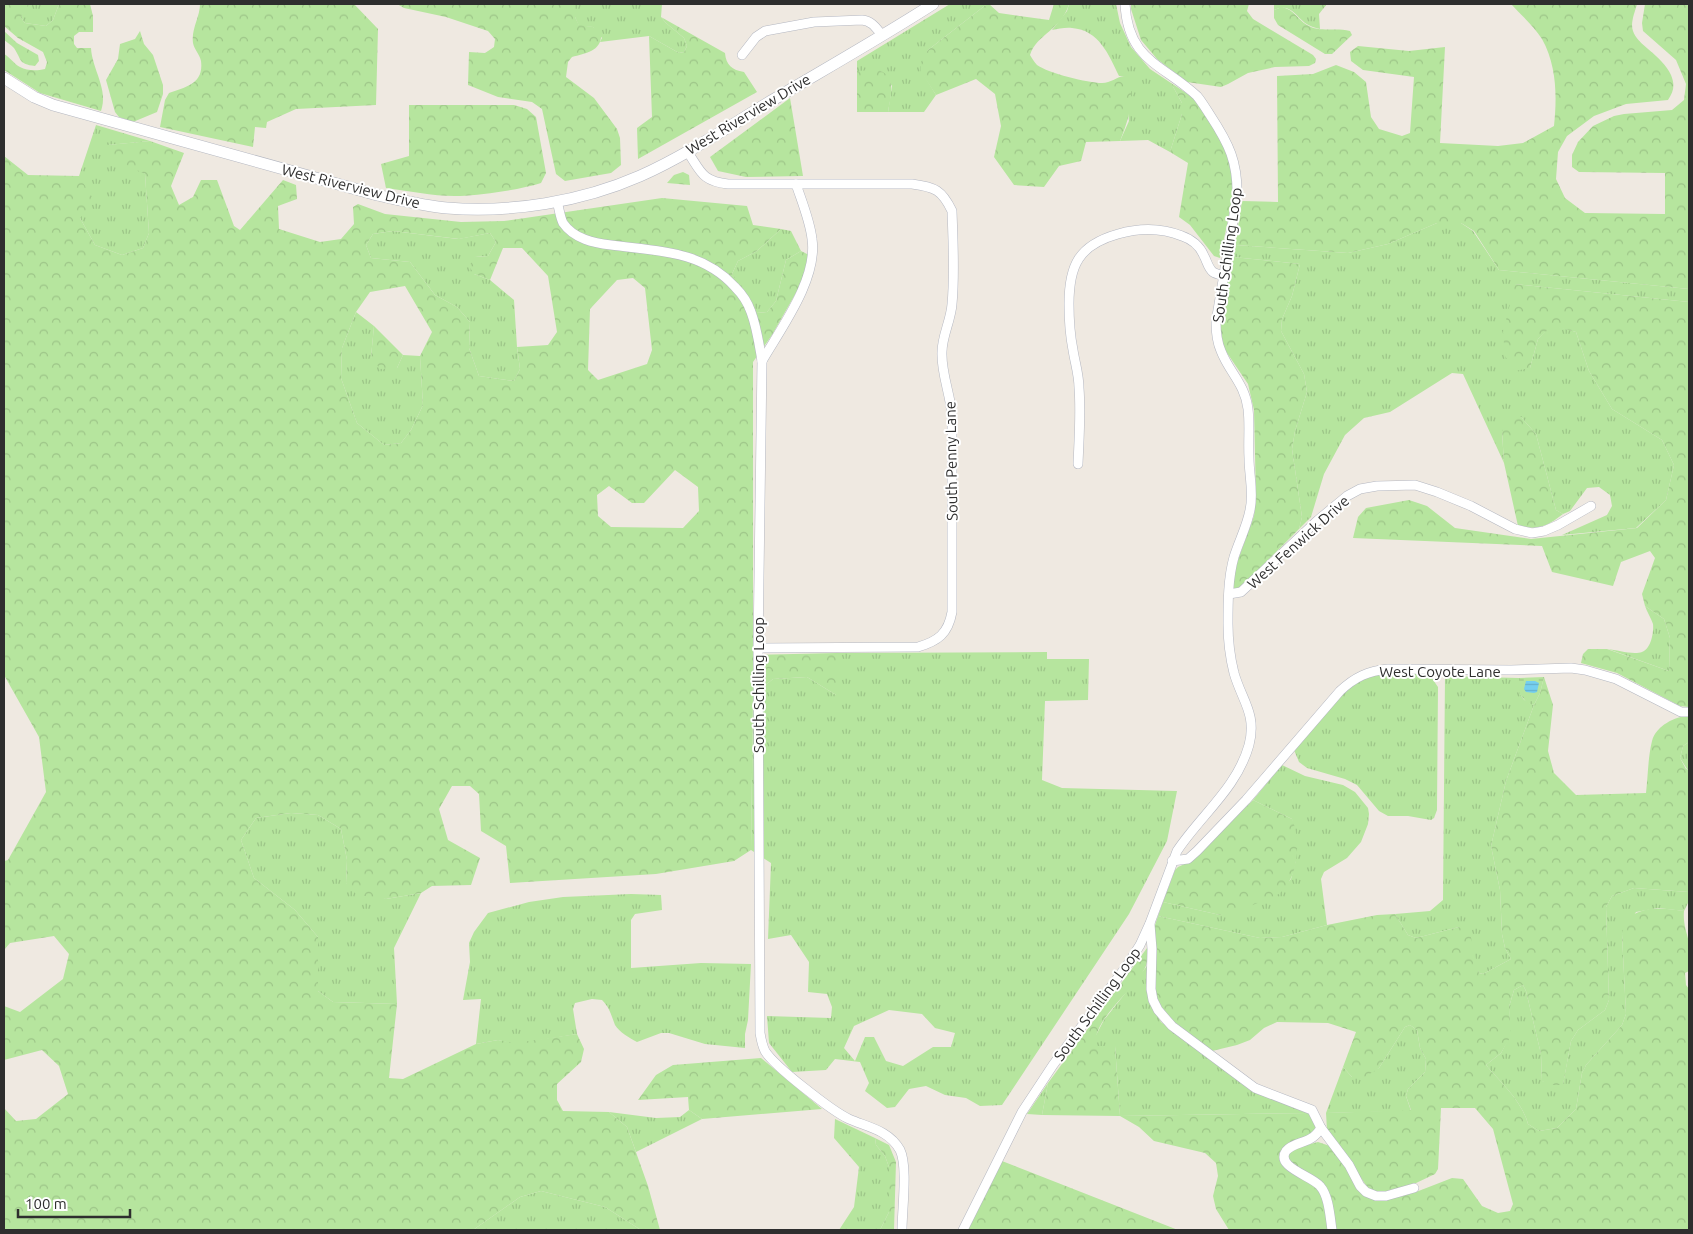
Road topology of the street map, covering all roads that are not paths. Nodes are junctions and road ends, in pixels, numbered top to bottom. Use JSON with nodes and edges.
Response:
{"nodes":[{"id":1,"x":933,"y":4,"type":"edge"},
{"id":2,"x":1124,"y":4,"type":"edge"},
{"id":3,"x":882,"y":35,"type":"junction"},
{"id":4,"x":742,"y":55,"type":"dead end"},
{"id":5,"x":4,"y":78,"type":"edge"},
{"id":6,"x":688,"y":151,"type":"junction"},
{"id":7,"x":796,"y":184,"type":"junction"},
{"id":8,"x":557,"y":201,"type":"junction"},
{"id":9,"x":1224,"y":276,"type":"junction"},
{"id":10,"x":762,"y":361,"type":"junction"},
{"id":11,"x":1078,"y":464,"type":"dead end"},
{"id":12,"x":1591,"y":506,"type":"dead end"},
{"id":13,"x":1229,"y":594,"type":"junction"},
{"id":14,"x":758,"y":648,"type":"junction"},
{"id":15,"x":1689,"y":712,"type":"edge"},
{"id":16,"x":1172,"y":861,"type":"junction"},
{"id":17,"x":1150,"y":923,"type":"junction"},
{"id":18,"x":1321,"y":1128,"type":"junction"},
{"id":19,"x":1414,"y":1188,"type":"dead end"},
{"id":20,"x":902,"y":1230,"type":"edge"},
{"id":21,"x":963,"y":1230,"type":"edge"},
{"id":22,"x":1332,"y":1230,"type":"edge"}],
"edges":[{"from":1,"to":3,"type":"street","name":"West Riverview Drive"},
{"from":2,"to":9,"type":"street","name":"South Schilling Loop"},
{"from":3,"to":4,"type":"street"},
{"from":3,"to":6,"type":"street","name":"West Riverview Drive"},
{"from":5,"to":8,"type":"street","name":"West Riverview Drive"},
{"from":6,"to":7,"type":"street","name":"South Penny Lane"},
{"from":6,"to":8,"type":"street","name":"West Riverview Drive"},
{"from":7,"to":10,"type":"street"},
{"from":7,"to":14,"type":"street","name":"South Penny Lane"},
{"from":8,"to":10,"type":"street","name":"South Schilling Loop"},
{"from":9,"to":11,"type":"street"},
{"from":9,"to":13,"type":"street","name":"South Schilling Loop"},
{"from":10,"to":14,"type":"street","name":"South Schilling Loop"},
{"from":12,"to":13,"type":"street","name":"West Fenwick Drive"},
{"from":13,"to":16,"type":"street","name":"South Schilling Loop"},
{"from":14,"to":20,"type":"street","name":"South Schilling Loop"},
{"from":15,"to":16,"type":"street","name":"West Coyote Lane"},
{"from":16,"to":17,"type":"street","name":"South Schilling Loop"},
{"from":17,"to":18,"type":"street"},
{"from":17,"to":21,"type":"street","name":"South Schilling Loop"},
{"from":18,"to":19,"type":"street"},
{"from":18,"to":22,"type":"street"}]}
